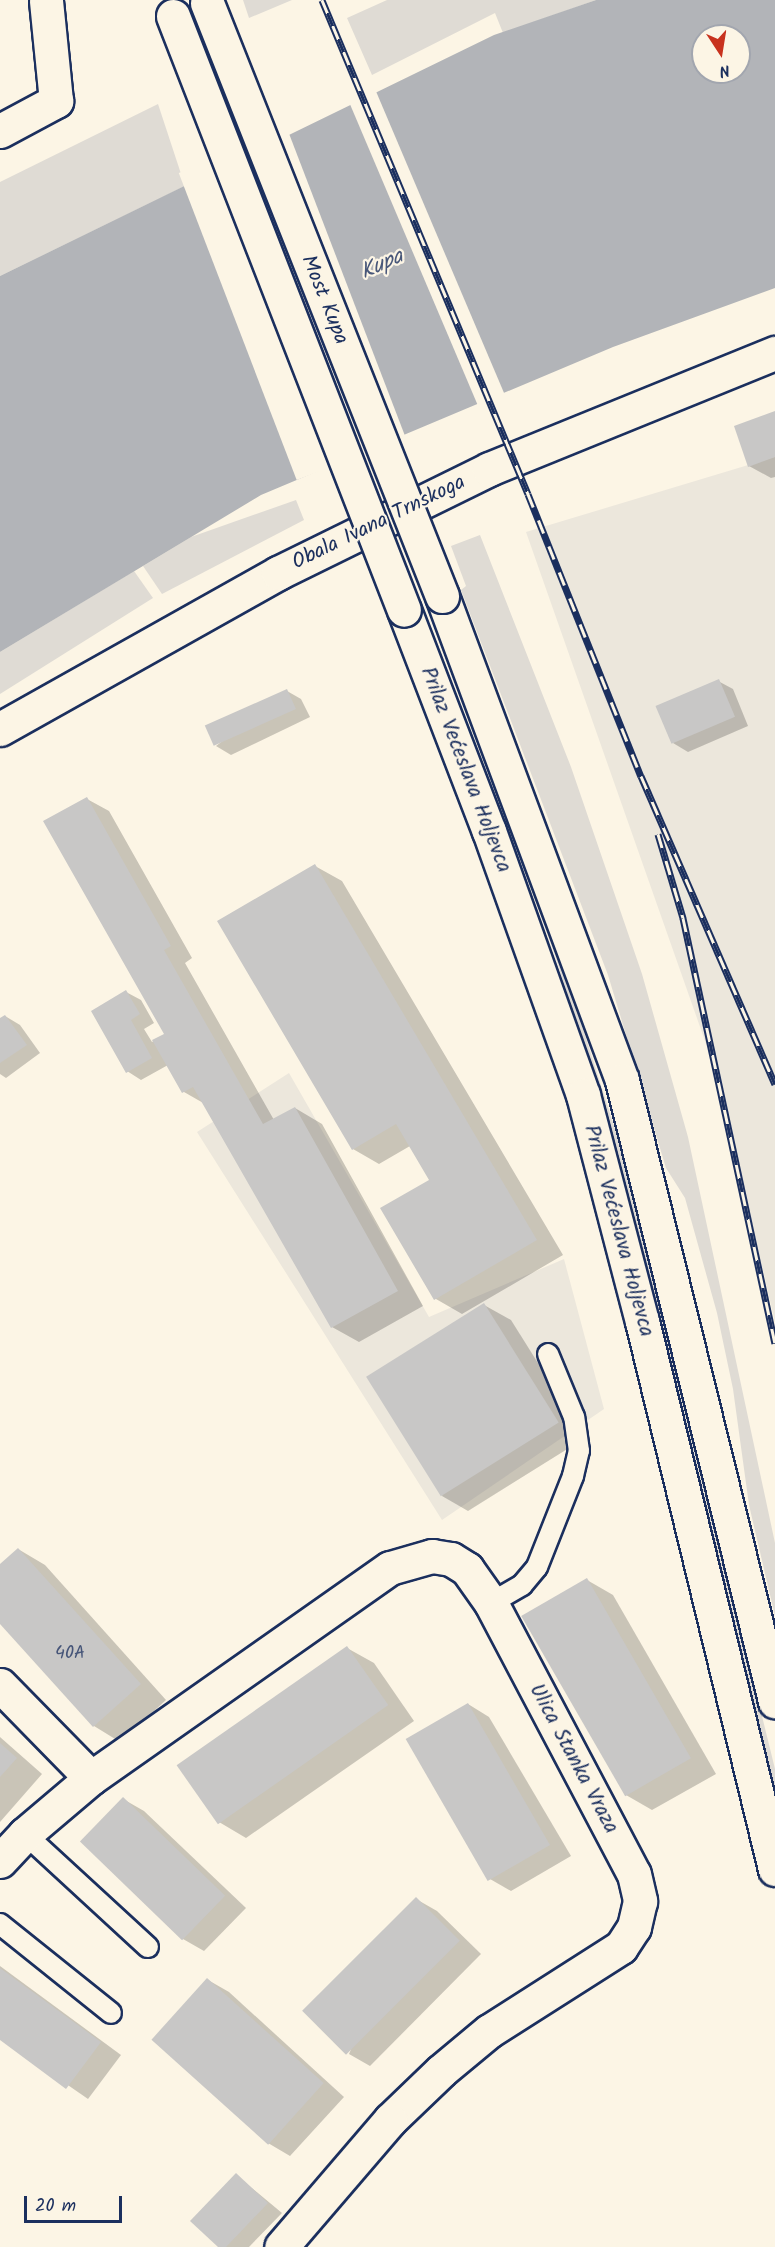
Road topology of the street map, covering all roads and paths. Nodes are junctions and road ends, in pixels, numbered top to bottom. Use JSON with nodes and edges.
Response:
{"nodes":[{"id":1,"x":45,"y":0,"type":"edge"},
{"id":2,"x":206,"y":2,"type":"edge"},
{"id":3,"x":170,"y":8,"type":"edge"},
{"id":4,"x":0,"y":131,"type":"edge"},
{"id":5,"x":775,"y":353,"type":"edge"},
{"id":6,"x":442,"y":596,"type":"joint"},
{"id":7,"x":404,"y":610,"type":"joint"},
{"id":8,"x":0,"y":729,"type":"edge"},
{"id":9,"x":548,"y":1354,"type":"dead end"},
{"id":10,"x":491,"y":1603,"type":"junction"},
{"id":11,"x":0,"y":1685,"type":"edge"},
{"id":12,"x":775,"y":1701,"type":"edge"},
{"id":13,"x":91,"y":1778,"type":"junction"},
{"id":14,"x":25,"y":1833,"type":"junction"},
{"id":15,"x":0,"y":1861,"type":"edge"},
{"id":16,"x":775,"y":1869,"type":"edge"},
{"id":17,"x":0,"y":1924,"type":"edge"},
{"id":18,"x":148,"y":1947,"type":"dead end"},
{"id":19,"x":111,"y":2013,"type":"dead end"},
{"id":20,"x":281,"y":2247,"type":"edge"}],
"edges":[{"from":1,"to":4,"type":"main road"},
{"from":2,"to":6,"type":"main road","name":"Most Kupa","bridge":true},
{"from":3,"to":7,"type":"main road","name":"Most Kupa","bridge":true},
{"from":5,"to":8,"type":"main road","name":"Obala Ivana Trnskoga"},
{"from":6,"to":12,"type":"main road","name":"Prilaz Većeslava Holjevca"},
{"from":7,"to":16,"type":"main road","name":"Prilaz Većeslava Holjevca"},
{"from":9,"to":10,"type":"lane"},
{"from":10,"to":13,"type":"main road","name":"Ulica Stanka Vraza"},
{"from":10,"to":20,"type":"main road","name":"Ulica Stanka Vraza"},
{"from":11,"to":13,"type":"main road"},
{"from":13,"to":14,"type":"main road","name":"Ulica Stanka Vraza"},
{"from":14,"to":15,"type":"main road","name":"Ulica Stanka Vraza"},
{"from":14,"to":18,"type":"lane"},
{"from":17,"to":19,"type":"lane"}]}
